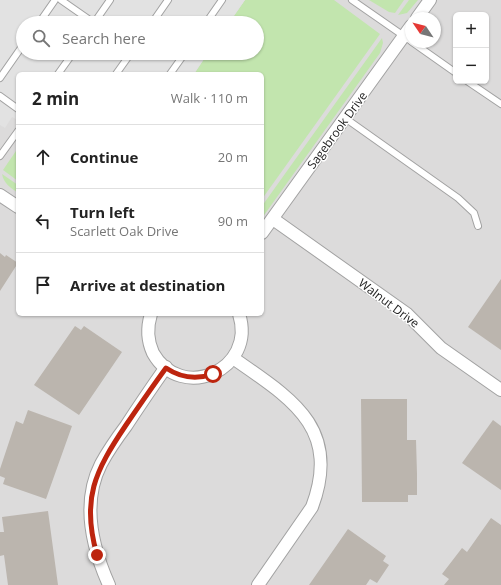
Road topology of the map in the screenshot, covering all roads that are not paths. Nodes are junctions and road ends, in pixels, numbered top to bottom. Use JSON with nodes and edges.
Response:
{"nodes":[{"id":1,"x":56,"y":0,"type":"edge"},
{"id":2,"x":61,"y":0,"type":"edge"},
{"id":3,"x":110,"y":0,"type":"edge"},
{"id":4,"x":168,"y":0,"type":"edge"},
{"id":5,"x":222,"y":0,"type":"edge"},
{"id":6,"x":352,"y":0,"type":"edge"},
{"id":7,"x":430,"y":0,"type":"edge"},
{"id":8,"x":421,"y":12,"type":"edge"},
{"id":9,"x":44,"y":16,"type":"edge"},
{"id":10,"x":84,"y":16,"type":"edge"},
{"id":11,"x":99,"y":16,"type":"edge"},
{"id":12,"x":157,"y":16,"type":"edge"},
{"id":13,"x":211,"y":16,"type":"edge"},
{"id":14,"x":405,"y":37,"type":"edge"},
{"id":15,"x":405,"y":45,"type":"edge"},
{"id":16,"x":420,"y":48,"type":"edge"},
{"id":17,"x":16,"y":56,"type":"edge"},
{"id":18,"x":68,"y":60,"type":"edge"},
{"id":19,"x":126,"y":60,"type":"edge"},
{"id":20,"x":180,"y":60,"type":"edge"},
{"id":21,"x":453,"y":71,"type":"edge"},
{"id":22,"x":59,"y":72,"type":"edge"},
{"id":23,"x":117,"y":72,"type":"edge"},
{"id":24,"x":171,"y":72,"type":"edge"},
{"id":25,"x":0,"y":78,"type":"edge"},
{"id":26,"x":471,"y":84,"type":"edge"},
{"id":27,"x":0,"y":96,"type":"edge"},
{"id":28,"x":501,"y":105,"type":"edge"},
{"id":29,"x":16,"y":108,"type":"edge"},
{"id":30,"x":345,"y":118,"type":"junction"},
{"id":31,"x":16,"y":134,"type":"edge"},
{"id":32,"x":0,"y":156,"type":"edge"},
{"id":33,"x":0,"y":196,"type":"edge"},
{"id":34,"x":16,"y":207,"type":"edge"},
{"id":35,"x":273,"y":219,"type":"junction"},
{"id":36,"x":478,"y":226,"type":"dead end"},
{"id":37,"x":264,"y":231,"type":"edge"},
{"id":38,"x":150,"y":316,"type":"edge"},
{"id":39,"x":239,"y":316,"type":"edge"},
{"id":40,"x":233,"y":358,"type":"junction"},
{"id":41,"x":166,"y":368,"type":"junction"},
{"id":42,"x":501,"y":390,"type":"edge"},
{"id":43,"x":108,"y":585,"type":"edge"},
{"id":44,"x":258,"y":585,"type":"edge"}],
"edges":[{"from":1,"to":9,"type":"lane"},
{"from":2,"to":10,"type":"lane"},
{"from":3,"to":11,"type":"lane"},
{"from":4,"to":12,"type":"lane"},
{"from":5,"to":13,"type":"lane"},
{"from":6,"to":14,"type":"lane"},
{"from":7,"to":8,"type":"street"},
{"from":15,"to":30,"type":"street","name":"Sagebrook Drive"},
{"from":16,"to":21,"type":"lane"},
{"from":17,"to":25,"type":"lane"},
{"from":18,"to":22,"type":"lane"},
{"from":19,"to":23,"type":"lane"},
{"from":20,"to":24,"type":"lane"},
{"from":26,"to":28,"type":"lane"},
{"from":27,"to":29,"type":"lane"},
{"from":30,"to":35,"type":"street","name":"Sagebrook Drive"},
{"from":30,"to":36,"type":"lane"},
{"from":31,"to":32,"type":"lane"},
{"from":33,"to":34,"type":"street"},
{"from":35,"to":37,"type":"street","name":"Sagebrook Drive"},
{"from":35,"to":42,"type":"street","name":"Walnut Drive"},
{"from":38,"to":41,"type":"street"},
{"from":39,"to":40,"type":"street"},
{"from":40,"to":41,"type":"street"},
{"from":40,"to":44,"type":"street"},
{"from":41,"to":43,"type":"street"}]}
